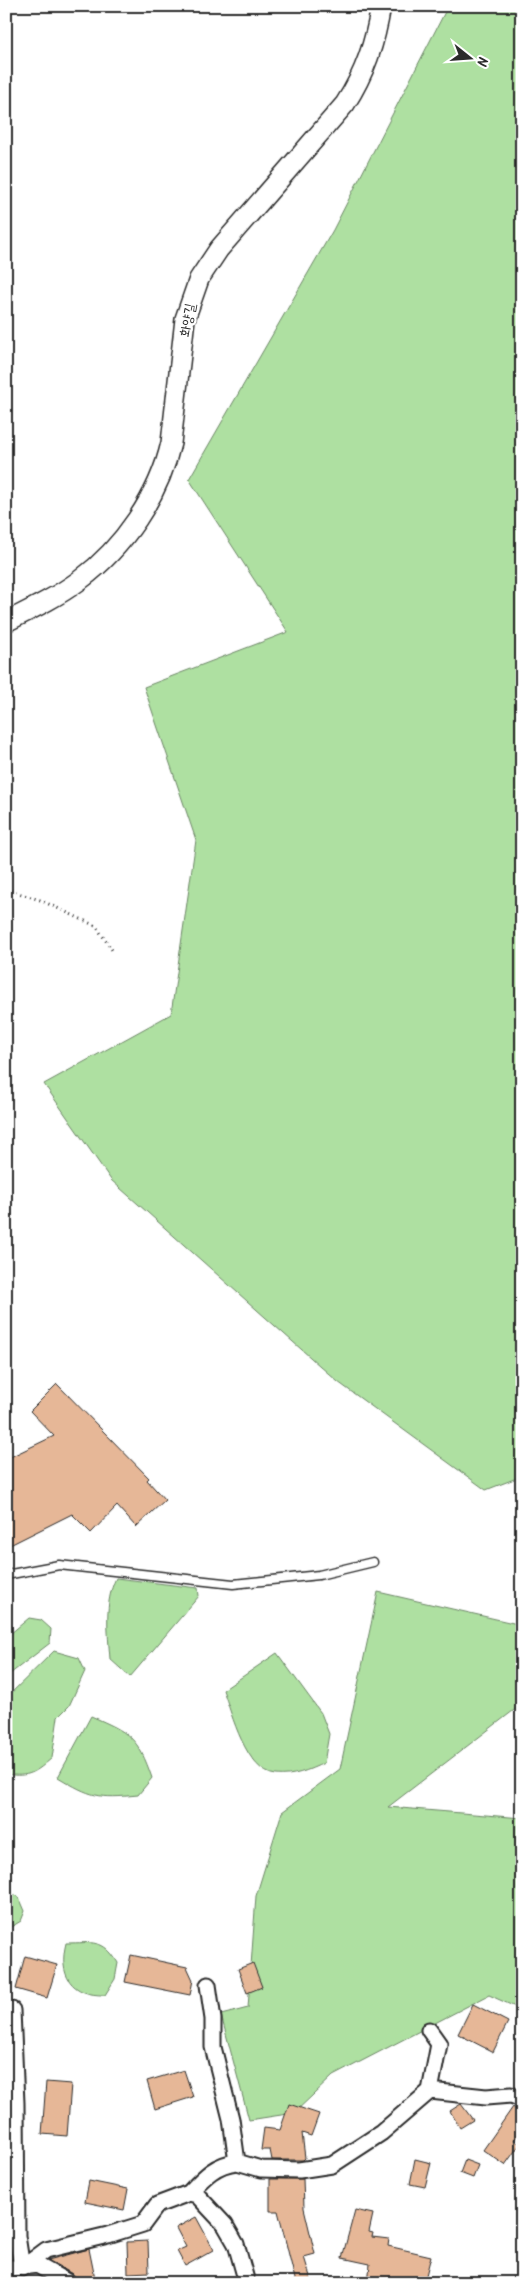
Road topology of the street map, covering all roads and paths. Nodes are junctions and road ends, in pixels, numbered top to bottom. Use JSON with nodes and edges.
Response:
{"nodes":[{"id":1,"x":381,"y":6,"type":"edge"},
{"id":2,"x":6,"y":622,"type":"edge"},
{"id":3,"x":6,"y":890,"type":"edge"},
{"id":4,"x":112,"y":950,"type":"dead end"},
{"id":5,"x":373,"y":1562,"type":"dead end"},
{"id":6,"x":6,"y":1575,"type":"edge"},
{"id":7,"x":208,"y":1985,"type":"dead end"},
{"id":8,"x":12,"y":2010,"type":"dead end"},
{"id":9,"x":429,"y":2030,"type":"dead end"},
{"id":10,"x":430,"y":2091,"type":"junction"},
{"id":11,"x":522,"y":2099,"type":"edge"},
{"id":12,"x":237,"y":2162,"type":"junction"},
{"id":13,"x":189,"y":2193,"type":"junction"},
{"id":14,"x":22,"y":2268,"type":"junction"},
{"id":15,"x":6,"y":2269,"type":"edge"},
{"id":16,"x":68,"y":2283,"type":"edge"},
{"id":17,"x":247,"y":2283,"type":"edge"}],
"edges":[{"from":1,"to":2,"type":"street","name":"화양길"},
{"from":3,"to":4,"type":"path"},
{"from":5,"to":6,"type":"lane"},
{"from":7,"to":12,"type":"street"},
{"from":8,"to":14,"type":"street"},
{"from":9,"to":10,"type":"street"},
{"from":10,"to":11,"type":"street"},
{"from":10,"to":12,"type":"street"},
{"from":12,"to":13,"type":"street"},
{"from":13,"to":14,"type":"street"},
{"from":13,"to":17,"type":"street"},
{"from":14,"to":15,"type":"street"},
{"from":14,"to":16,"type":"street"}]}
